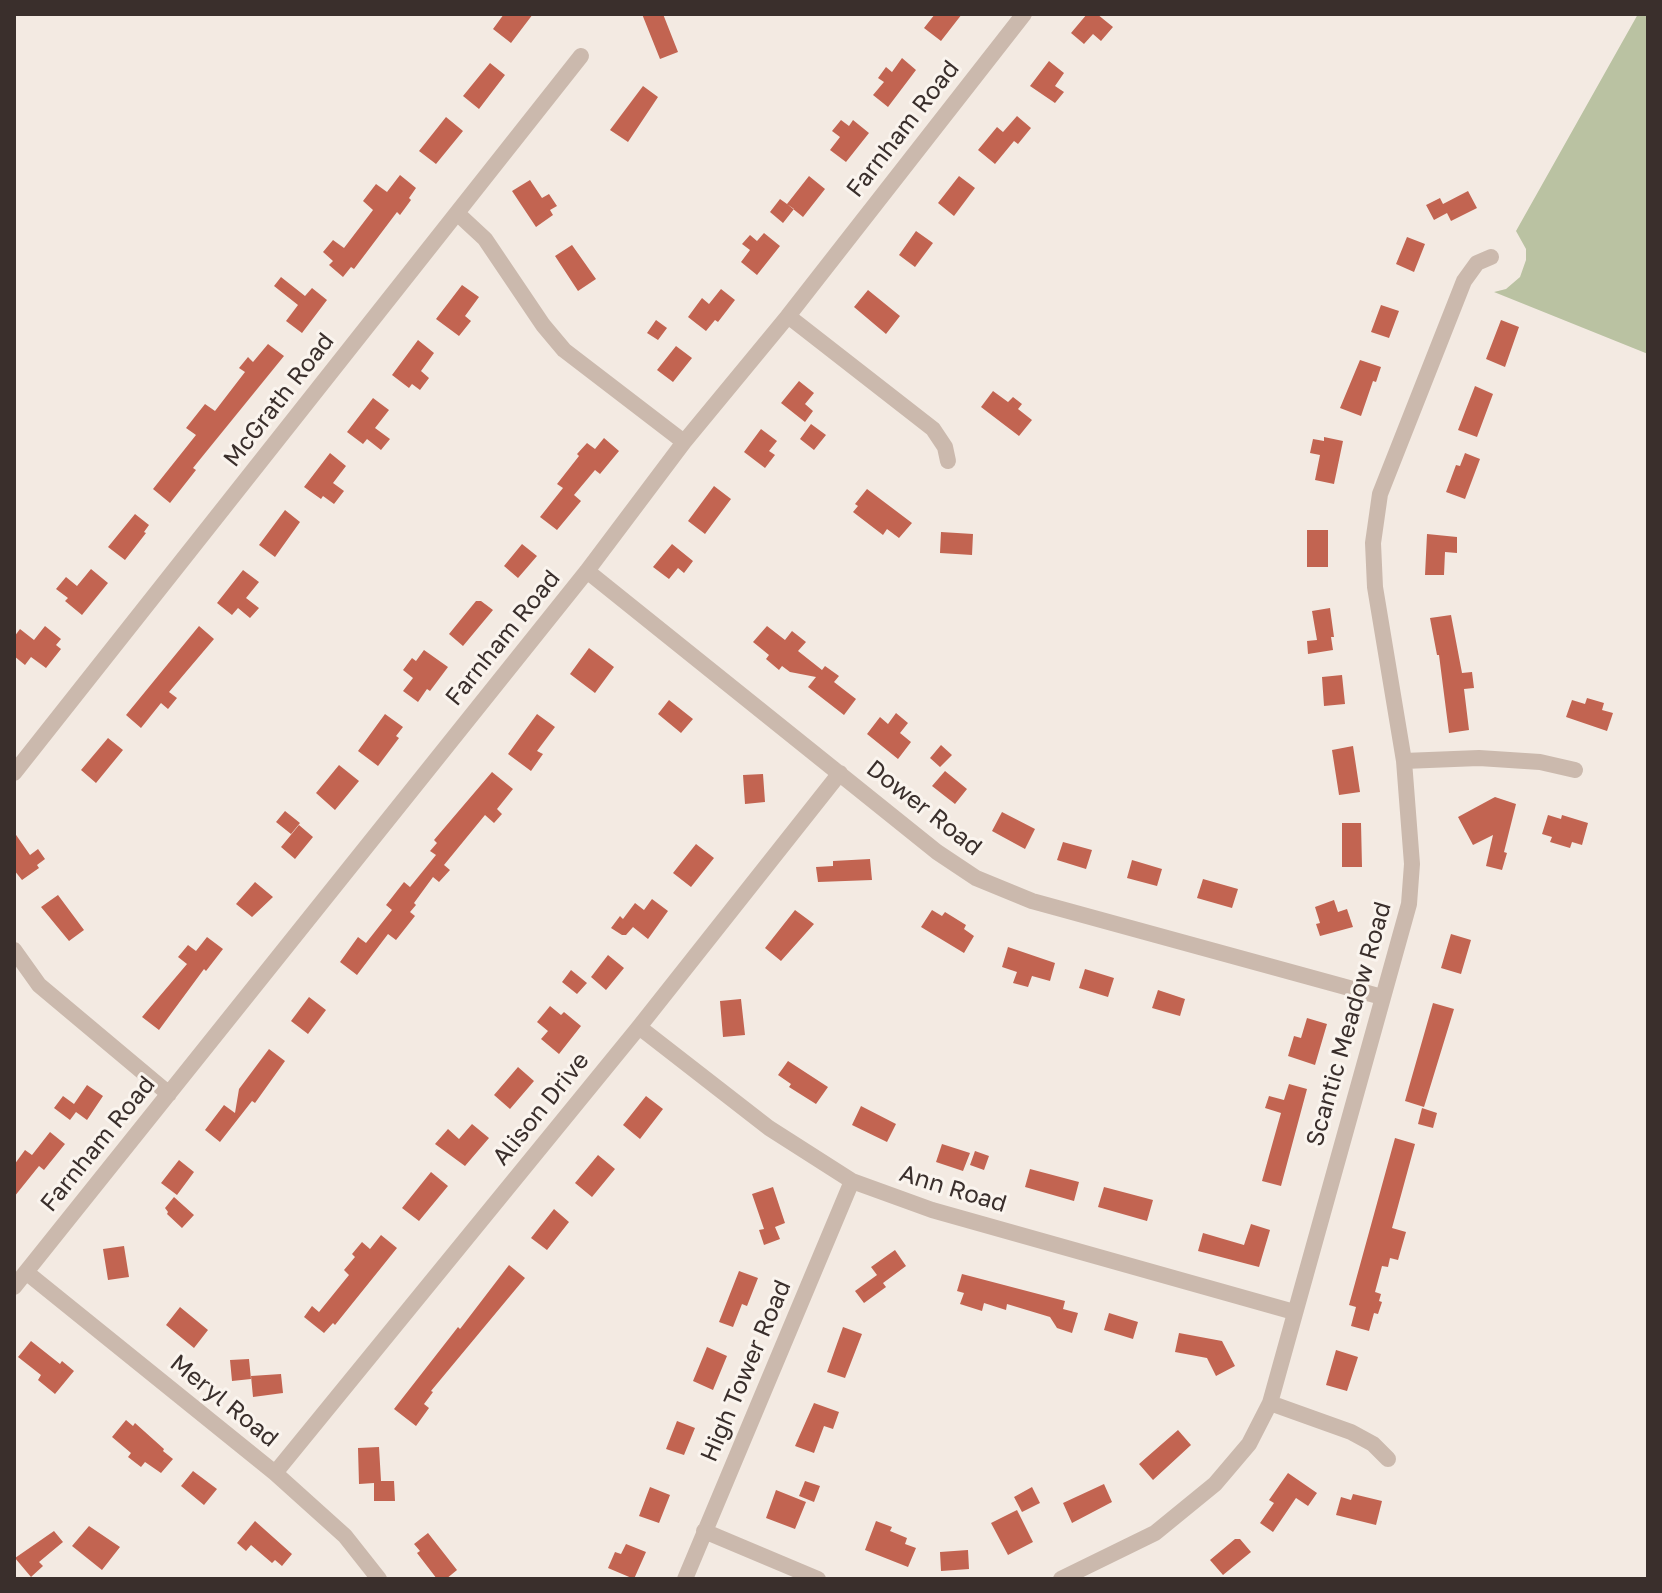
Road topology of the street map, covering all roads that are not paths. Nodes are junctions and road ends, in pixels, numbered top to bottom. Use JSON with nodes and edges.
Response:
{"nodes":[{"id":1,"x":1024,"y":14,"type":"edge"},
{"id":2,"x":581,"y":56,"type":"dead end"},
{"id":3,"x":457,"y":213,"type":"junction"},
{"id":4,"x":1491,"y":257,"type":"dead end"},
{"id":5,"x":788,"y":316,"type":"junction"},
{"id":6,"x":684,"y":442,"type":"junction"},
{"id":7,"x":948,"y":461,"type":"dead end"},
{"id":8,"x":587,"y":571,"type":"junction"},
{"id":9,"x":1404,"y":761,"type":"junction"},
{"id":10,"x":1575,"y":770,"type":"dead end"},
{"id":11,"x":14,"y":773,"type":"edge"},
{"id":12,"x":840,"y":773,"type":"junction"},
{"id":13,"x":14,"y":950,"type":"edge"},
{"id":14,"x":1382,"y":997,"type":"junction"},
{"id":15,"x":639,"y":1027,"type":"junction"},
{"id":16,"x":169,"y":1094,"type":"junction"},
{"id":17,"x":852,"y":1181,"type":"junction"},
{"id":18,"x":26,"y":1272,"type":"junction"},
{"id":19,"x":14,"y":1287,"type":"edge"},
{"id":20,"x":1294,"y":1312,"type":"junction"},
{"id":21,"x":1270,"y":1403,"type":"junction"},
{"id":22,"x":1388,"y":1459,"type":"dead end"},
{"id":23,"x":275,"y":1473,"type":"junction"},
{"id":24,"x":704,"y":1531,"type":"junction"},
{"id":25,"x":379,"y":1579,"type":"edge"},
{"id":26,"x":685,"y":1579,"type":"edge"},
{"id":27,"x":818,"y":1579,"type":"edge"},
{"id":28,"x":1061,"y":1579,"type":"edge"}],
"edges":[{"from":1,"to":5,"type":"street","name":"Farnham Road"},
{"from":2,"to":3,"type":"street","name":"McGrath Road"},
{"from":3,"to":6,"type":"street"},
{"from":3,"to":11,"type":"street","name":"McGrath Road"},
{"from":4,"to":9,"type":"street","name":"Scantic Meadow Road"},
{"from":5,"to":6,"type":"street","name":"Farnham Road"},
{"from":5,"to":7,"type":"street"},
{"from":6,"to":8,"type":"street","name":"Farnham Road"},
{"from":8,"to":12,"type":"street","name":"Dower Road"},
{"from":8,"to":16,"type":"street","name":"Farnham Road"},
{"from":9,"to":10,"type":"street"},
{"from":9,"to":14,"type":"street","name":"Scantic Meadow Road"},
{"from":12,"to":14,"type":"street","name":"Dower Road"},
{"from":12,"to":15,"type":"street","name":"Alison Drive"},
{"from":13,"to":16,"type":"street"},
{"from":14,"to":20,"type":"street","name":"Scantic Meadow Road"},
{"from":15,"to":17,"type":"street","name":"Ann Road"},
{"from":15,"to":23,"type":"street","name":"Alison Drive"},
{"from":16,"to":18,"type":"street","name":"Farnham Road"},
{"from":17,"to":20,"type":"street","name":"Ann Road"},
{"from":17,"to":24,"type":"street","name":"High Tower Road"},
{"from":18,"to":19,"type":"street","name":"Farnham Road"},
{"from":18,"to":23,"type":"street","name":"Meryl Road"},
{"from":20,"to":21,"type":"street","name":"Scantic Meadow Road"},
{"from":21,"to":22,"type":"street"},
{"from":21,"to":28,"type":"street","name":"Scantic Meadow Road"},
{"from":23,"to":25,"type":"street","name":"Meryl Road"},
{"from":24,"to":26,"type":"street","name":"High Tower Road"},
{"from":24,"to":27,"type":"street"}]}
